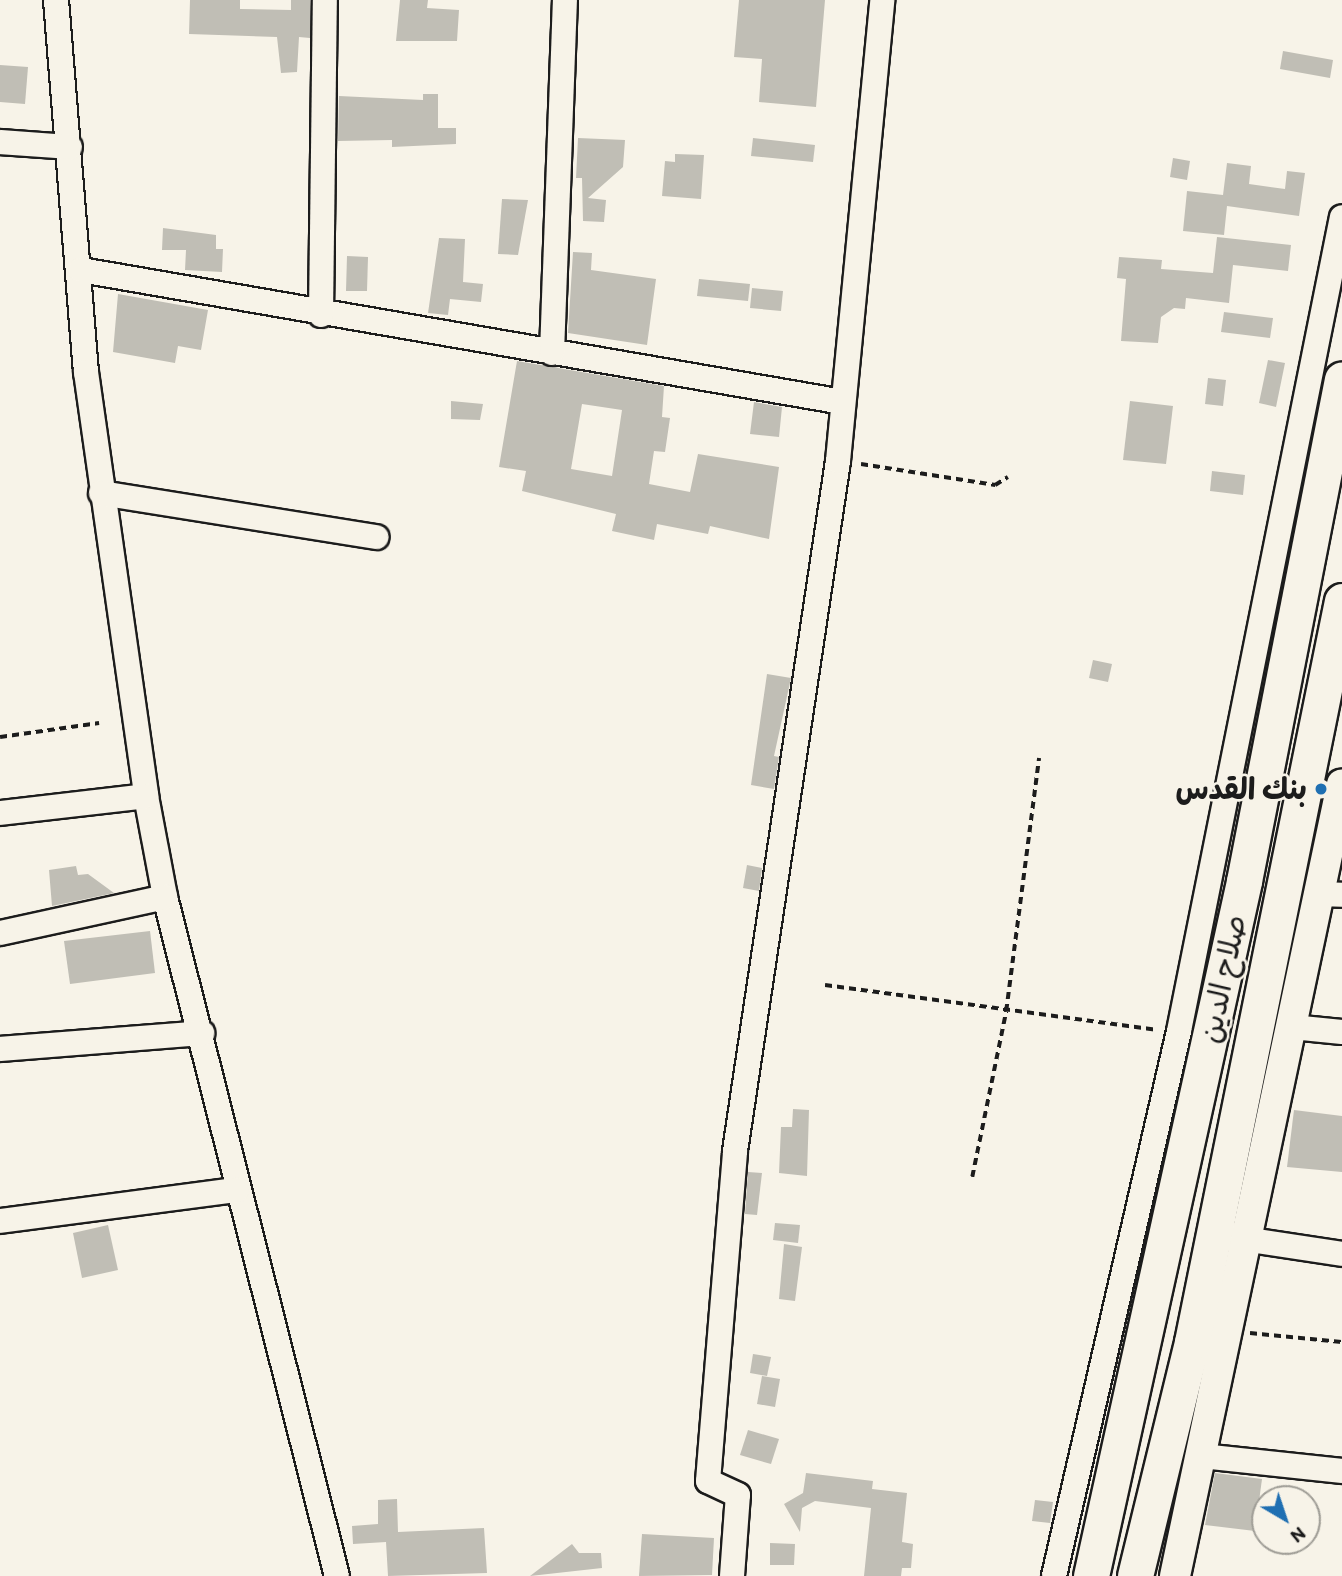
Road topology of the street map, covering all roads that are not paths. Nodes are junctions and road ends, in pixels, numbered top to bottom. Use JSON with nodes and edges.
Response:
{"nodes":[{"id":1,"x":56,"y":0,"type":"edge"},
{"id":2,"x":326,"y":0,"type":"edge"},
{"id":3,"x":565,"y":0,"type":"edge"},
{"id":4,"x":882,"y":0,"type":"edge"},
{"id":5,"x":0,"y":142,"type":"edge"},
{"id":6,"x":70,"y":147,"type":"junction"},
{"id":7,"x":1341,"y":228,"type":"edge"},
{"id":8,"x":81,"y":270,"type":"junction"},
{"id":9,"x":321,"y":315,"type":"junction"},
{"id":10,"x":552,"y":353,"type":"junction"},
{"id":11,"x":1341,"y":389,"type":"edge"},
{"id":12,"x":843,"y":402,"type":"junction"},
{"id":13,"x":101,"y":493,"type":"junction"},
{"id":14,"x":377,"y":537,"type":"dead end"},
{"id":15,"x":1342,"y":601,"type":"edge"},
{"id":16,"x":1342,"y":784,"type":"edge"},
{"id":17,"x":146,"y":796,"type":"junction"},
{"id":18,"x":0,"y":813,"type":"edge"},
{"id":19,"x":1330,"y":894,"type":"edge"},
{"id":20,"x":165,"y":897,"type":"junction"},
{"id":21,"x":0,"y":933,"type":"edge"},
{"id":22,"x":1292,"y":1027,"type":"junction"},
{"id":23,"x":202,"y":1032,"type":"junction"},
{"id":24,"x":1342,"y":1032,"type":"edge"},
{"id":25,"x":0,"y":1049,"type":"edge"},
{"id":26,"x":1200,"y":1085,"type":"junction"},
{"id":27,"x":1158,"y":1125,"type":"junction"},
{"id":28,"x":237,"y":1190,"type":"junction"},
{"id":29,"x":0,"y":1221,"type":"edge"},
{"id":30,"x":1212,"y":1234,"type":"junction"},
{"id":31,"x":1247,"y":1240,"type":"junction"},
{"id":32,"x":1342,"y":1254,"type":"edge"},
{"id":33,"x":1202,"y":1456,"type":"junction"},
{"id":34,"x":1342,"y":1471,"type":"edge"},
{"id":35,"x":337,"y":1576,"type":"edge"},
{"id":36,"x":732,"y":1576,"type":"edge"},
{"id":37,"x":1054,"y":1576,"type":"edge"},
{"id":38,"x":1091,"y":1576,"type":"edge"},
{"id":39,"x":1135,"y":1576,"type":"edge"},
{"id":40,"x":1175,"y":1576,"type":"edge"}],
"edges":[{"from":1,"to":6,"type":"street"},
{"from":2,"to":9,"type":"street"},
{"from":3,"to":10,"type":"street"},
{"from":4,"to":12,"type":"street"},
{"from":5,"to":6,"type":"street"},
{"from":6,"to":8,"type":"street"},
{"from":7,"to":27,"type":"street"},
{"from":8,"to":9,"type":"street"},
{"from":8,"to":13,"type":"street"},
{"from":9,"to":10,"type":"street"},
{"from":10,"to":12,"type":"street"},
{"from":11,"to":26,"type":"highway","name":"صلاح الدين"},
{"from":12,"to":36,"type":"street"},
{"from":13,"to":14,"type":"street"},
{"from":13,"to":17,"type":"street"},
{"from":15,"to":30,"type":"highway","name":"صلاح الدين"},
{"from":16,"to":19,"type":"main road"},
{"from":17,"to":18,"type":"street"},
{"from":17,"to":20,"type":"street"},
{"from":19,"to":22,"type":"main road"},
{"from":20,"to":21,"type":"street"},
{"from":20,"to":23,"type":"street"},
{"from":22,"to":24,"type":"street"},
{"from":22,"to":31,"type":"main road"},
{"from":23,"to":25,"type":"street"},
{"from":23,"to":28,"type":"street"},
{"from":26,"to":27,"type":"street"},
{"from":26,"to":38,"type":"highway","name":"صلاح الدين"},
{"from":27,"to":37,"type":"street"},
{"from":28,"to":29,"type":"street"},
{"from":28,"to":35,"type":"street"},
{"from":30,"to":31,"type":"street"},
{"from":30,"to":39,"type":"highway","name":"صلاح الدين"},
{"from":31,"to":32,"type":"street"},
{"from":31,"to":33,"type":"main road"},
{"from":33,"to":34,"type":"street"},
{"from":33,"to":40,"type":"main road"}]}
